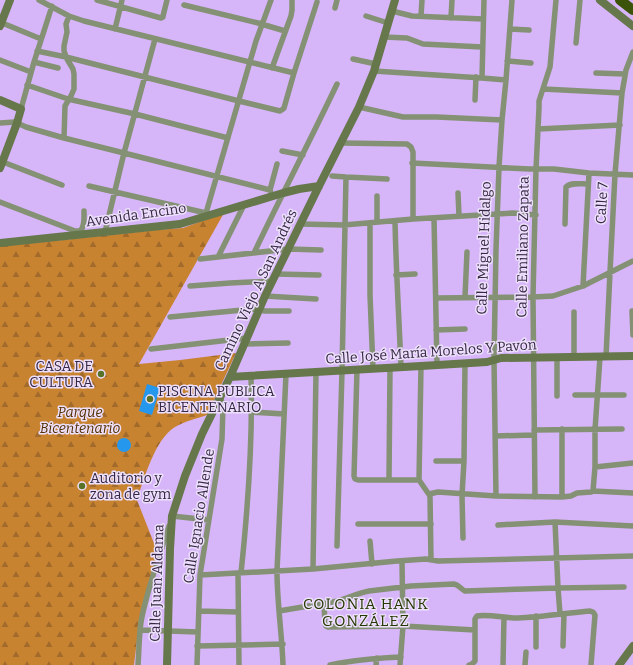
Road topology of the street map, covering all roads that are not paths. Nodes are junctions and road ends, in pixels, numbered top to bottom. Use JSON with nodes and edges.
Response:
{"nodes":[{"id":1,"x":10,"y":0,"type":"edge"},
{"id":2,"x":39,"y":0,"type":"edge"},
{"id":3,"x":96,"y":0,"type":"edge"},
{"id":4,"x":122,"y":0,"type":"edge"},
{"id":5,"x":167,"y":0,"type":"edge"},
{"id":6,"x":271,"y":0,"type":"edge"},
{"id":7,"x":292,"y":0,"type":"edge"},
{"id":8,"x":337,"y":0,"type":"edge"},
{"id":9,"x":395,"y":0,"type":"edge"},
{"id":10,"x":422,"y":0,"type":"edge"},
{"id":11,"x":452,"y":0,"type":"edge"},
{"id":12,"x":484,"y":0,"type":"edge"},
{"id":13,"x":512,"y":0,"type":"edge"},
{"id":14,"x":556,"y":0,"type":"edge"},
{"id":15,"x":580,"y":0,"type":"edge"},
{"id":16,"x":600,"y":0,"type":"edge"},
{"id":17,"x":620,"y":0,"type":"edge"},
{"id":18,"x":317,"y":2,"type":"dead end"},
{"id":19,"x":184,"y":5,"type":"dead end"},
{"id":20,"x":52,"y":6,"type":"junction"},
{"id":21,"x":120,"y":7,"type":"junction"},
{"id":22,"x":335,"y":8,"type":"dead end"},
{"id":23,"x":633,"y":10,"type":"edge"},
{"id":24,"x":392,"y":11,"type":"junction"},
{"id":25,"x":69,"y":16,"type":"junction"},
{"id":26,"x":366,"y":16,"type":"dead end"},
{"id":27,"x":421,"y":16,"type":"junction"},
{"id":28,"x":451,"y":18,"type":"junction"},
{"id":29,"x":483,"y":19,"type":"junction"},
{"id":30,"x":388,"y":23,"type":"junction"},
{"id":31,"x":0,"y":24,"type":"edge"},
{"id":32,"x":262,"y":24,"type":"junction"},
{"id":33,"x":633,"y":26,"type":"edge"},
{"id":34,"x":115,"y":29,"type":"junction"},
{"id":35,"x":510,"y":29,"type":"junction"},
{"id":36,"x":529,"y":30,"type":"dead end"},
{"id":37,"x":286,"y":31,"type":"junction"},
{"id":38,"x":384,"y":37,"type":"junction"},
{"id":39,"x":41,"y":39,"type":"junction"},
{"id":40,"x":155,"y":39,"type":"junction"},
{"id":41,"x":576,"y":43,"type":"dead end"},
{"id":42,"x":482,"y":47,"type":"junction"},
{"id":43,"x":37,"y":51,"type":"junction"},
{"id":44,"x":633,"y":52,"type":"edge"},
{"id":45,"x":66,"y":57,"type":"junction"},
{"id":46,"x":353,"y":59,"type":"dead end"},
{"id":47,"x":0,"y":60,"type":"edge"},
{"id":48,"x":508,"y":61,"type":"junction"},
{"id":49,"x":34,"y":62,"type":"junction"},
{"id":50,"x":249,"y":63,"type":"junction"},
{"id":51,"x":531,"y":63,"type":"dead end"},
{"id":52,"x":58,"y":68,"type":"dead end"},
{"id":53,"x":272,"y":68,"type":"junction"},
{"id":54,"x":375,"y":68,"type":"junction"},
{"id":55,"x":31,"y":72,"type":"junction"},
{"id":56,"x":596,"y":72,"type":"dead end"},
{"id":57,"x":294,"y":73,"type":"junction"},
{"id":58,"x":625,"y":74,"type":"junction"},
{"id":59,"x":145,"y":77,"type":"junction"},
{"id":60,"x":479,"y":77,"type":"junction"},
{"id":61,"x":506,"y":80,"type":"junction"},
{"id":62,"x":337,"y":84,"type":"dead end"},
{"id":63,"x":27,"y":85,"type":"junction"},
{"id":64,"x":543,"y":89,"type":"junction"},
{"id":65,"x":622,"y":93,"type":"junction"},
{"id":66,"x":68,"y":99,"type":"junction"},
{"id":67,"x":0,"y":100,"type":"edge"},
{"id":68,"x":475,"y":100,"type":"dead end"},
{"id":69,"x":239,"y":101,"type":"junction"},
{"id":70,"x":359,"y":107,"type":"junction"},
{"id":71,"x":21,"y":109,"type":"junction"},
{"id":72,"x":135,"y":114,"type":"junction"},
{"id":73,"x":502,"y":120,"type":"junction"},
{"id":74,"x":0,"y":123,"type":"edge"},
{"id":75,"x":17,"y":123,"type":"junction"},
{"id":76,"x":620,"y":125,"type":"junction"},
{"id":77,"x":538,"y":129,"type":"junction"},
{"id":78,"x":64,"y":138,"type":"junction"},
{"id":79,"x":228,"y":138,"type":"junction"},
{"id":80,"x":342,"y":143,"type":"junction"},
{"id":81,"x":282,"y":150,"type":"dead end"},
{"id":82,"x":124,"y":153,"type":"junction"},
{"id":83,"x":303,"y":155,"type":"junction"},
{"id":84,"x":2,"y":161,"type":"edge"},
{"id":85,"x":412,"y":163,"type":"junction"},
{"id":86,"x":277,"y":164,"type":"dead end"},
{"id":87,"x":499,"y":168,"type":"junction"},
{"id":88,"x":536,"y":169,"type":"junction"},
{"id":89,"x":589,"y":173,"type":"junction"},
{"id":90,"x":615,"y":174,"type":"junction"},
{"id":91,"x":633,"y":175,"type":"edge"},
{"id":92,"x":332,"y":176,"type":"dead end"},
{"id":93,"x":217,"y":177,"type":"junction"},
{"id":94,"x":346,"y":177,"type":"junction"},
{"id":95,"x":387,"y":179,"type":"dead end"},
{"id":96,"x":588,"y":184,"type":"junction"},
{"id":97,"x":62,"y":185,"type":"dead end"},
{"id":98,"x":89,"y":186,"type":"dead end"},
{"id":99,"x":319,"y":186,"type":"junction"},
{"id":100,"x":115,"y":192,"type":"junction"},
{"id":101,"x":458,"y":192,"type":"dead end"},
{"id":102,"x":271,"y":193,"type":"junction"},
{"id":103,"x":283,"y":193,"type":"junction"},
{"id":104,"x":377,"y":196,"type":"dead end"},
{"id":105,"x":0,"y":202,"type":"edge"},
{"id":106,"x":244,"y":205,"type":"junction"},
{"id":107,"x":84,"y":211,"type":"dead end"},
{"id":108,"x":497,"y":214,"type":"junction"},
{"id":109,"x":206,"y":215,"type":"junction"},
{"id":110,"x":536,"y":215,"type":"junction"},
{"id":111,"x":459,"y":216,"type":"junction"},
{"id":112,"x":434,"y":218,"type":"junction"},
{"id":113,"x":413,"y":219,"type":"junction"},
{"id":114,"x":395,"y":221,"type":"junction"},
{"id":115,"x":377,"y":222,"type":"junction"},
{"id":116,"x":370,"y":223,"type":"junction"},
{"id":117,"x":300,"y":224,"type":"junction"},
{"id":118,"x":565,"y":224,"type":"dead end"},
{"id":119,"x":344,"y":225,"type":"junction"},
{"id":120,"x":105,"y":232,"type":"junction"},
{"id":121,"x":79,"y":233,"type":"junction"},
{"id":122,"x":0,"y":243,"type":"edge"},
{"id":123,"x":288,"y":250,"type":"junction"},
{"id":124,"x":321,"y":250,"type":"dead end"},
{"id":125,"x":467,"y":252,"type":"dead end"},
{"id":126,"x":254,"y":253,"type":"junction"},
{"id":127,"x":218,"y":257,"type":"junction"},
{"id":128,"x":200,"y":258,"type":"dead end"},
{"id":129,"x":633,"y":261,"type":"edge"},
{"id":130,"x":610,"y":272,"type":"junction"},
{"id":131,"x":415,"y":274,"type":"dead end"},
{"id":132,"x":319,"y":275,"type":"dead end"},
{"id":133,"x":396,"y":275,"type":"junction"},
{"id":134,"x":274,"y":277,"type":"junction"},
{"id":135,"x":190,"y":286,"type":"dead end"},
{"id":136,"x":583,"y":286,"type":"junction"},
{"id":137,"x":265,"y":296,"type":"junction"},
{"id":138,"x":465,"y":297,"type":"junction"},
{"id":139,"x":495,"y":297,"type":"junction"},
{"id":140,"x":533,"y":297,"type":"junction"},
{"id":141,"x":436,"y":298,"type":"junction"},
{"id":142,"x":316,"y":299,"type":"dead end"},
{"id":143,"x":259,"y":310,"type":"junction"},
{"id":144,"x":289,"y":311,"type":"dead end"},
{"id":145,"x":632,"y":311,"type":"dead end"},
{"id":146,"x":574,"y":312,"type":"dead end"},
{"id":147,"x":170,"y":317,"type":"dead end"},
{"id":148,"x":436,"y":330,"type":"junction"},
{"id":149,"x":465,"y":330,"type":"dead end"},
{"id":150,"x":633,"y":334,"type":"edge"},
{"id":151,"x":246,"y":341,"type":"junction"},
{"id":152,"x":288,"y":343,"type":"dead end"},
{"id":153,"x":151,"y":349,"type":"dead end"},
{"id":154,"x":633,"y":356,"type":"edge"},
{"id":155,"x":574,"y":357,"type":"junction"},
{"id":156,"x":603,"y":357,"type":"junction"},
{"id":157,"x":534,"y":358,"type":"junction"},
{"id":158,"x":557,"y":358,"type":"junction"},
{"id":159,"x":494,"y":360,"type":"junction"},
{"id":160,"x":465,"y":363,"type":"junction"},
{"id":161,"x":437,"y":365,"type":"junction"},
{"id":162,"x":421,"y":366,"type":"junction"},
{"id":163,"x":401,"y":367,"type":"junction"},
{"id":164,"x":390,"y":368,"type":"junction"},
{"id":165,"x":373,"y":369,"type":"junction"},
{"id":166,"x":356,"y":370,"type":"junction"},
{"id":167,"x":342,"y":371,"type":"junction"},
{"id":168,"x":316,"y":372,"type":"junction"},
{"id":169,"x":286,"y":374,"type":"junction"},
{"id":170,"x":251,"y":376,"type":"junction"},
{"id":171,"x":230,"y":377,"type":"junction"},
{"id":172,"x":575,"y":395,"type":"dead end"},
{"id":173,"x":597,"y":395,"type":"junction"},
{"id":174,"x":624,"y":395,"type":"dead end"},
{"id":175,"x":220,"y":396,"type":"junction"},
{"id":176,"x":558,"y":396,"type":"dead end"},
{"id":177,"x":252,"y":412,"type":"junction"},
{"id":178,"x":284,"y":414,"type":"junction"},
{"id":179,"x":562,"y":429,"type":"junction"},
{"id":180,"x":622,"y":429,"type":"dead end"},
{"id":181,"x":595,"y":430,"type":"junction"},
{"id":182,"x":534,"y":433,"type":"junction"},
{"id":183,"x":495,"y":436,"type":"junction"},
{"id":184,"x":436,"y":461,"type":"dead end"},
{"id":185,"x":464,"y":461,"type":"junction"},
{"id":186,"x":633,"y":463,"type":"edge"},
{"id":187,"x":595,"y":467,"type":"junction"},
{"id":188,"x":389,"y":480,"type":"junction"},
{"id":189,"x":419,"y":480,"type":"junction"},
{"id":190,"x":593,"y":491,"type":"junction"},
{"id":191,"x":633,"y":493,"type":"edge"},
{"id":192,"x":429,"y":494,"type":"junction"},
{"id":193,"x":462,"y":495,"type":"junction"},
{"id":194,"x":496,"y":496,"type":"junction"},
{"id":195,"x":535,"y":497,"type":"junction"},
{"id":196,"x":562,"y":497,"type":"junction"},
{"id":197,"x":172,"y":516,"type":"junction"},
{"id":198,"x":209,"y":520,"type":"junction"},
{"id":199,"x":555,"y":522,"type":"junction"},
{"id":200,"x":358,"y":524,"type":"dead end"},
{"id":201,"x":431,"y":524,"type":"junction"},
{"id":202,"x":498,"y":525,"type":"dead end"},
{"id":203,"x":633,"y":526,"type":"edge"},
{"id":204,"x":463,"y":538,"type":"dead end"},
{"id":205,"x":370,"y":541,"type":"dead end"},
{"id":206,"x":337,"y":546,"type":"dead end"},
{"id":207,"x":633,"y":556,"type":"edge"},
{"id":208,"x":557,"y":558,"type":"junction"},
{"id":209,"x":431,"y":560,"type":"junction"},
{"id":210,"x":402,"y":561,"type":"junction"},
{"id":211,"x":372,"y":564,"type":"junction"},
{"id":212,"x":313,"y":569,"type":"junction"},
{"id":213,"x":277,"y":571,"type":"junction"},
{"id":214,"x":240,"y":573,"type":"junction"},
{"id":215,"x":200,"y":574,"type":"junction"},
{"id":216,"x":403,"y":587,"type":"junction"},
{"id":217,"x":624,"y":587,"type":"dead end"},
{"id":218,"x":558,"y":588,"type":"junction"},
{"id":219,"x":324,"y":603,"type":"junction"},
{"id":220,"x":199,"y":611,"type":"junction"},
{"id":221,"x":279,"y":611,"type":"junction"},
{"id":222,"x":238,"y":612,"type":"junction"},
{"id":223,"x":562,"y":614,"type":"junction"},
{"id":224,"x":536,"y":616,"type":"junction"},
{"id":225,"x":504,"y":617,"type":"junction"},
{"id":226,"x":403,"y":626,"type":"junction"},
{"id":227,"x":140,"y":630,"type":"junction"},
{"id":228,"x":475,"y":630,"type":"junction"},
{"id":229,"x":168,"y":631,"type":"junction"},
{"id":230,"x":198,"y":632,"type":"junction"},
{"id":231,"x":283,"y":644,"type":"junction"},
{"id":232,"x":239,"y":645,"type":"junction"},
{"id":233,"x":197,"y":646,"type":"junction"},
{"id":234,"x":563,"y":646,"type":"dead end"},
{"id":235,"x":633,"y":646,"type":"edge"},
{"id":236,"x":536,"y":648,"type":"dead end"},
{"id":237,"x":526,"y":652,"type":"dead end"},
{"id":238,"x":401,"y":657,"type":"junction"},
{"id":239,"x":377,"y":658,"type":"junction"},
{"id":240,"x":345,"y":663,"type":"edge"},
{"id":241,"x":138,"y":665,"type":"edge"},
{"id":242,"x":167,"y":665,"type":"edge"},
{"id":243,"x":197,"y":665,"type":"edge"},
{"id":244,"x":239,"y":665,"type":"edge"},
{"id":245,"x":283,"y":665,"type":"edge"},
{"id":246,"x":330,"y":665,"type":"edge"},
{"id":247,"x":376,"y":665,"type":"edge"},
{"id":248,"x":400,"y":665,"type":"edge"},
{"id":249,"x":471,"y":665,"type":"edge"},
{"id":250,"x":503,"y":665,"type":"edge"},
{"id":251,"x":525,"y":665,"type":"edge"},
{"id":252,"x":592,"y":665,"type":"edge"},
{"id":253,"x":619,"y":665,"type":"edge"}],
"edges":[{"from":1,"to":31,"type":"street"},
{"from":2,"to":20,"type":"street"},
{"from":3,"to":21,"type":"street"},
{"from":4,"to":21,"type":"street"},
{"from":5,"to":21,"type":"street"},
{"from":6,"to":32,"type":"street"},
{"from":7,"to":37,"type":"street"},
{"from":8,"to":22,"type":"street"},
{"from":9,"to":24,"type":"street","name":"Camino Viejo A San Andrés"},
{"from":10,"to":27,"type":"street"},
{"from":11,"to":28,"type":"street"},
{"from":12,"to":29,"type":"street"},
{"from":13,"to":35,"type":"street","name":"Calle Miguel Hidalgo"},
{"from":14,"to":64,"type":"street","name":"Calle Emiliano Zapata"},
{"from":15,"to":41,"type":"street"},
{"from":16,"to":33,"type":"street"},
{"from":17,"to":23,"type":"highway"},
{"from":18,"to":57,"type":"street"},
{"from":19,"to":32,"type":"street"},
{"from":20,"to":25,"type":"street"},
{"from":20,"to":39,"type":"street"},
{"from":21,"to":34,"type":"street"},
{"from":24,"to":27,"type":"street"},
{"from":24,"to":30,"type":"street","name":"Camino Viejo A San Andrés"},
{"from":25,"to":34,"type":"street"},
{"from":25,"to":45,"type":"street"},
{"from":26,"to":30,"type":"street"},
{"from":27,"to":28,"type":"street"},
{"from":28,"to":29,"type":"street"},
{"from":29,"to":42,"type":"street"},
{"from":30,"to":38,"type":"street","name":"Camino Viejo A San Andrés"},
{"from":31,"to":39,"type":"street"},
{"from":32,"to":37,"type":"street"},
{"from":32,"to":50,"type":"street"},
{"from":34,"to":40,"type":"street"},
{"from":35,"to":36,"type":"street"},
{"from":35,"to":48,"type":"street","name":"Calle Miguel Hidalgo"},
{"from":37,"to":53,"type":"street"},
{"from":38,"to":42,"type":"street"},
{"from":38,"to":54,"type":"street","name":"Camino Viejo A San Andrés"},
{"from":39,"to":43,"type":"street"},
{"from":40,"to":50,"type":"street"},
{"from":40,"to":59,"type":"street"},
{"from":42,"to":60,"type":"street"},
{"from":43,"to":45,"type":"street"},
{"from":43,"to":49,"type":"street"},
{"from":44,"to":58,"type":"street","name":"Calle 7"},
{"from":45,"to":59,"type":"street"},
{"from":45,"to":66,"type":"street"},
{"from":46,"to":54,"type":"street"},
{"from":47,"to":55,"type":"street"},
{"from":48,"to":51,"type":"street"},
{"from":48,"to":61,"type":"street","name":"Calle Miguel Hidalgo"},
{"from":49,"to":52,"type":"street"},
{"from":49,"to":55,"type":"street"},
{"from":50,"to":53,"type":"street"},
{"from":50,"to":69,"type":"street"},
{"from":53,"to":57,"type":"street"},
{"from":54,"to":60,"type":"street"},
{"from":54,"to":70,"type":"street","name":"Camino Viejo A San Andrés"},
{"from":55,"to":63,"type":"street"},
{"from":56,"to":58,"type":"street"},
{"from":57,"to":69,"type":"street"},
{"from":58,"to":65,"type":"street","name":"Calle 7"},
{"from":59,"to":69,"type":"street"},
{"from":59,"to":72,"type":"street"},
{"from":60,"to":61,"type":"street"},
{"from":60,"to":68,"type":"street"},
{"from":61,"to":73,"type":"street","name":"Calle Miguel Hidalgo"},
{"from":62,"to":83,"type":"street"},
{"from":63,"to":66,"type":"street"},
{"from":63,"to":71,"type":"street"},
{"from":64,"to":65,"type":"street"},
{"from":64,"to":77,"type":"street","name":"Calle Emiliano Zapata"},
{"from":65,"to":76,"type":"street","name":"Calle 7"},
{"from":66,"to":72,"type":"street"},
{"from":66,"to":78,"type":"street"},
{"from":67,"to":71,"type":"street"},
{"from":69,"to":79,"type":"street"},
{"from":70,"to":73,"type":"street"},
{"from":70,"to":80,"type":"street","name":"Camino Viejo A San Andrés"},
{"from":71,"to":75,"type":"street"},
{"from":72,"to":79,"type":"street"},
{"from":72,"to":82,"type":"street"},
{"from":73,"to":87,"type":"street","name":"Calle Miguel Hidalgo"},
{"from":74,"to":75,"type":"street"},
{"from":75,"to":78,"type":"street"},
{"from":75,"to":84,"type":"street"},
{"from":76,"to":77,"type":"street"},
{"from":76,"to":90,"type":"street","name":"Calle 7"},
{"from":77,"to":88,"type":"street","name":"Calle Emiliano Zapata"},
{"from":78,"to":82,"type":"street"},
{"from":79,"to":93,"type":"street"},
{"from":80,"to":85,"type":"street"},
{"from":80,"to":99,"type":"street","name":"Camino Viejo A San Andrés"},
{"from":81,"to":83,"type":"street"},
{"from":82,"to":93,"type":"street"},
{"from":82,"to":100,"type":"street"},
{"from":83,"to":103,"type":"street"},
{"from":84,"to":97,"type":"street"},
{"from":85,"to":87,"type":"street"},
{"from":85,"to":113,"type":"street"},
{"from":86,"to":102,"type":"street"},
{"from":87,"to":88,"type":"street"},
{"from":87,"to":108,"type":"street","name":"Calle Miguel Hidalgo"},
{"from":88,"to":89,"type":"street"},
{"from":88,"to":110,"type":"street","name":"Calle Emiliano Zapata"},
{"from":89,"to":90,"type":"street"},
{"from":89,"to":96,"type":"street"},
{"from":90,"to":91,"type":"street"},
{"from":90,"to":130,"type":"street","name":"Calle 7"},
{"from":92,"to":94,"type":"street"},
{"from":93,"to":102,"type":"street"},
{"from":93,"to":109,"type":"street"},
{"from":94,"to":95,"type":"street"},
{"from":94,"to":119,"type":"street"},
{"from":96,"to":118,"type":"street"},
{"from":96,"to":136,"type":"street"},
{"from":98,"to":100,"type":"street"},
{"from":99,"to":103,"type":"street","name":"Avenida Encino"},
{"from":99,"to":117,"type":"street","name":"Camino Viejo A San Andrés"},
{"from":100,"to":109,"type":"street"},
{"from":100,"to":120,"type":"street"},
{"from":101,"to":111,"type":"street"},
{"from":102,"to":103,"type":"street","name":"Avenida Encino"},
{"from":102,"to":106,"type":"street","name":"Avenida Encino"},
{"from":103,"to":126,"type":"street"},
{"from":104,"to":115,"type":"street"},
{"from":105,"to":121,"type":"street"},
{"from":106,"to":109,"type":"street","name":"Avenida Encino"},
{"from":106,"to":127,"type":"street"},
{"from":107,"to":121,"type":"street"},
{"from":108,"to":110,"type":"street"},
{"from":108,"to":111,"type":"street"},
{"from":108,"to":139,"type":"street","name":"Calle Miguel Hidalgo"},
{"from":109,"to":120,"type":"street","name":"Avenida Encino"},
{"from":110,"to":140,"type":"street","name":"Calle Emiliano Zapata"},
{"from":111,"to":112,"type":"street"},
{"from":112,"to":113,"type":"street"},
{"from":112,"to":141,"type":"street"},
{"from":113,"to":114,"type":"street"},
{"from":114,"to":115,"type":"street"},
{"from":114,"to":133,"type":"street"},
{"from":115,"to":116,"type":"street"},
{"from":116,"to":119,"type":"street"},
{"from":116,"to":165,"type":"street"},
{"from":117,"to":119,"type":"street"},
{"from":117,"to":123,"type":"street","name":"Camino Viejo A San Andrés"},
{"from":119,"to":167,"type":"street"},
{"from":120,"to":121,"type":"street","name":"Avenida Encino"},
{"from":121,"to":122,"type":"street","name":"Avenida Encino"},
{"from":123,"to":124,"type":"street"},
{"from":123,"to":126,"type":"street"},
{"from":123,"to":134,"type":"street","name":"Camino Viejo A San Andrés"},
{"from":125,"to":138,"type":"street"},
{"from":126,"to":127,"type":"street"},
{"from":127,"to":128,"type":"street"},
{"from":129,"to":130,"type":"street"},
{"from":130,"to":136,"type":"street"},
{"from":130,"to":156,"type":"street","name":"Calle 7"},
{"from":131,"to":133,"type":"street"},
{"from":132,"to":134,"type":"street"},
{"from":133,"to":163,"type":"street"},
{"from":134,"to":135,"type":"street"},
{"from":134,"to":137,"type":"street","name":"Camino Viejo A San Andrés"},
{"from":136,"to":140,"type":"street"},
{"from":137,"to":142,"type":"street"},
{"from":137,"to":143,"type":"street","name":"Camino Viejo A San Andrés"},
{"from":138,"to":139,"type":"street"},
{"from":138,"to":141,"type":"street"},
{"from":139,"to":140,"type":"street"},
{"from":139,"to":159,"type":"street","name":"Calle Miguel Hidalgo"},
{"from":140,"to":157,"type":"street","name":"Calle Emiliano Zapata"},
{"from":141,"to":148,"type":"street"},
{"from":143,"to":144,"type":"street"},
{"from":143,"to":147,"type":"street"},
{"from":143,"to":151,"type":"street","name":"Camino Viejo A San Andrés"},
{"from":145,"to":150,"type":"street"},
{"from":146,"to":155,"type":"street"},
{"from":148,"to":149,"type":"street"},
{"from":148,"to":161,"type":"street"},
{"from":151,"to":152,"type":"street"},
{"from":151,"to":153,"type":"street"},
{"from":151,"to":171,"type":"street","name":"Camino Viejo A San Andrés"},
{"from":154,"to":156,"type":"street","name":"Calle José María Morelos Y Pavón"},
{"from":155,"to":156,"type":"street","name":"Calle José María Morelos Y Pavón"},
{"from":155,"to":158,"type":"street","name":"Calle José María Morelos Y Pavón"},
{"from":156,"to":173,"type":"street","name":"Calle 7"},
{"from":157,"to":158,"type":"street","name":"Calle José María Morelos Y Pavón"},
{"from":157,"to":159,"type":"street","name":"Calle José María Morelos Y Pavón"},
{"from":157,"to":182,"type":"street","name":"Calle Emiliano Zapata"},
{"from":158,"to":176,"type":"street"},
{"from":159,"to":160,"type":"street","name":"Calle José María Morelos Y Pavón"},
{"from":159,"to":183,"type":"street","name":"Calle Miguel Hidalgo"},
{"from":160,"to":161,"type":"street","name":"Calle José María Morelos Y Pavón"},
{"from":160,"to":185,"type":"street"},
{"from":161,"to":162,"type":"street","name":"Calle José María Morelos Y Pavón"},
{"from":162,"to":163,"type":"street","name":"Calle José María Morelos Y Pavón"},
{"from":162,"to":189,"type":"street"},
{"from":163,"to":164,"type":"street","name":"Calle José María Morelos Y Pavón"},
{"from":164,"to":165,"type":"street","name":"Calle José María Morelos Y Pavón"},
{"from":164,"to":188,"type":"street"},
{"from":165,"to":166,"type":"street","name":"Calle José María Morelos Y Pavón"},
{"from":166,"to":167,"type":"street","name":"Calle José María Morelos Y Pavón"},
{"from":166,"to":188,"type":"street"},
{"from":167,"to":168,"type":"street","name":"Calle José María Morelos Y Pavón"},
{"from":167,"to":206,"type":"street"},
{"from":168,"to":169,"type":"street","name":"Calle José María Morelos Y Pavón"},
{"from":168,"to":212,"type":"street"},
{"from":169,"to":170,"type":"street","name":"Calle José María Morelos Y Pavón"},
{"from":169,"to":178,"type":"street"},
{"from":170,"to":171,"type":"street","name":"Calle José María Morelos Y Pavón"},
{"from":170,"to":177,"type":"street"},
{"from":171,"to":175,"type":"street","name":"Camino Viejo A San Andrés"},
{"from":172,"to":173,"type":"street"},
{"from":173,"to":174,"type":"street"},
{"from":173,"to":181,"type":"street","name":"Calle 7"},
{"from":175,"to":197,"type":"street","name":"Camino Viejo A San Andrés"},
{"from":175,"to":198,"type":"street","name":"Calle Ignacio Allende"},
{"from":177,"to":178,"type":"street"},
{"from":177,"to":214,"type":"street"},
{"from":178,"to":213,"type":"street"},
{"from":179,"to":181,"type":"street"},
{"from":179,"to":182,"type":"street"},
{"from":179,"to":196,"type":"street"},
{"from":180,"to":181,"type":"street"},
{"from":181,"to":187,"type":"street","name":"Calle 7"},
{"from":182,"to":183,"type":"street"},
{"from":182,"to":195,"type":"street","name":"Calle Emiliano Zapata"},
{"from":183,"to":194,"type":"street","name":"Calle Miguel Hidalgo"},
{"from":184,"to":185,"type":"street"},
{"from":185,"to":193,"type":"street"},
{"from":186,"to":187,"type":"street"},
{"from":187,"to":190,"type":"street","name":"Calle 7"},
{"from":188,"to":189,"type":"street"},
{"from":189,"to":192,"type":"street"},
{"from":190,"to":191,"type":"street"},
{"from":190,"to":196,"type":"street"},
{"from":192,"to":193,"type":"street"},
{"from":192,"to":201,"type":"street"},
{"from":193,"to":194,"type":"street"},
{"from":193,"to":204,"type":"street"},
{"from":194,"to":195,"type":"street"},
{"from":195,"to":196,"type":"street"},
{"from":197,"to":198,"type":"street","name":"Calle Juan Aldama"},
{"from":197,"to":227,"type":"street","name":"Camino Viejo A San Andrés"},
{"from":197,"to":229,"type":"street","name":"Calle Juan Aldama"},
{"from":198,"to":215,"type":"street","name":"Calle Ignacio Allende"},
{"from":199,"to":202,"type":"street"},
{"from":199,"to":203,"type":"street"},
{"from":199,"to":208,"type":"street"},
{"from":200,"to":201,"type":"street"},
{"from":201,"to":209,"type":"street"},
{"from":205,"to":211,"type":"street"},
{"from":207,"to":208,"type":"street"},
{"from":208,"to":209,"type":"street"},
{"from":208,"to":218,"type":"street"},
{"from":209,"to":210,"type":"street"},
{"from":210,"to":211,"type":"street"},
{"from":210,"to":216,"type":"street"},
{"from":211,"to":212,"type":"street"},
{"from":212,"to":213,"type":"street"},
{"from":213,"to":214,"type":"street"},
{"from":213,"to":221,"type":"street"},
{"from":214,"to":215,"type":"street"},
{"from":214,"to":222,"type":"street"},
{"from":215,"to":220,"type":"street","name":"Calle Ignacio Allende"},
{"from":216,"to":218,"type":"street"},
{"from":216,"to":219,"type":"street"},
{"from":216,"to":226,"type":"street"},
{"from":217,"to":218,"type":"street"},
{"from":218,"to":223,"type":"street"},
{"from":219,"to":221,"type":"street"},
{"from":219,"to":226,"type":"street"},
{"from":220,"to":222,"type":"street"},
{"from":220,"to":230,"type":"street","name":"Calle Ignacio Allende"},
{"from":221,"to":231,"type":"street"},
{"from":222,"to":232,"type":"street"},
{"from":223,"to":224,"type":"street"},
{"from":223,"to":234,"type":"street"},
{"from":223,"to":252,"type":"street"},
{"from":224,"to":225,"type":"street"},
{"from":224,"to":236,"type":"street"},
{"from":225,"to":228,"type":"street"},
{"from":225,"to":250,"type":"street"},
{"from":226,"to":228,"type":"street"},
{"from":226,"to":238,"type":"street"},
{"from":227,"to":229,"type":"street"},
{"from":227,"to":241,"type":"street","name":"Camino Viejo A San Andrés"},
{"from":228,"to":249,"type":"street"},
{"from":229,"to":230,"type":"street"},
{"from":229,"to":242,"type":"street","name":"Calle Juan Aldama"},
{"from":230,"to":233,"type":"street","name":"Calle Ignacio Allende"},
{"from":231,"to":232,"type":"street"},
{"from":231,"to":245,"type":"street"},
{"from":232,"to":233,"type":"street"},
{"from":232,"to":244,"type":"street"},
{"from":233,"to":243,"type":"street","name":"Calle Ignacio Allende"},
{"from":235,"to":253,"type":"street"},
{"from":237,"to":251,"type":"street"},
{"from":238,"to":239,"type":"street"},
{"from":238,"to":248,"type":"street"},
{"from":239,"to":240,"type":"street"},
{"from":239,"to":247,"type":"street"},
{"from":240,"to":246,"type":"street"}]}
